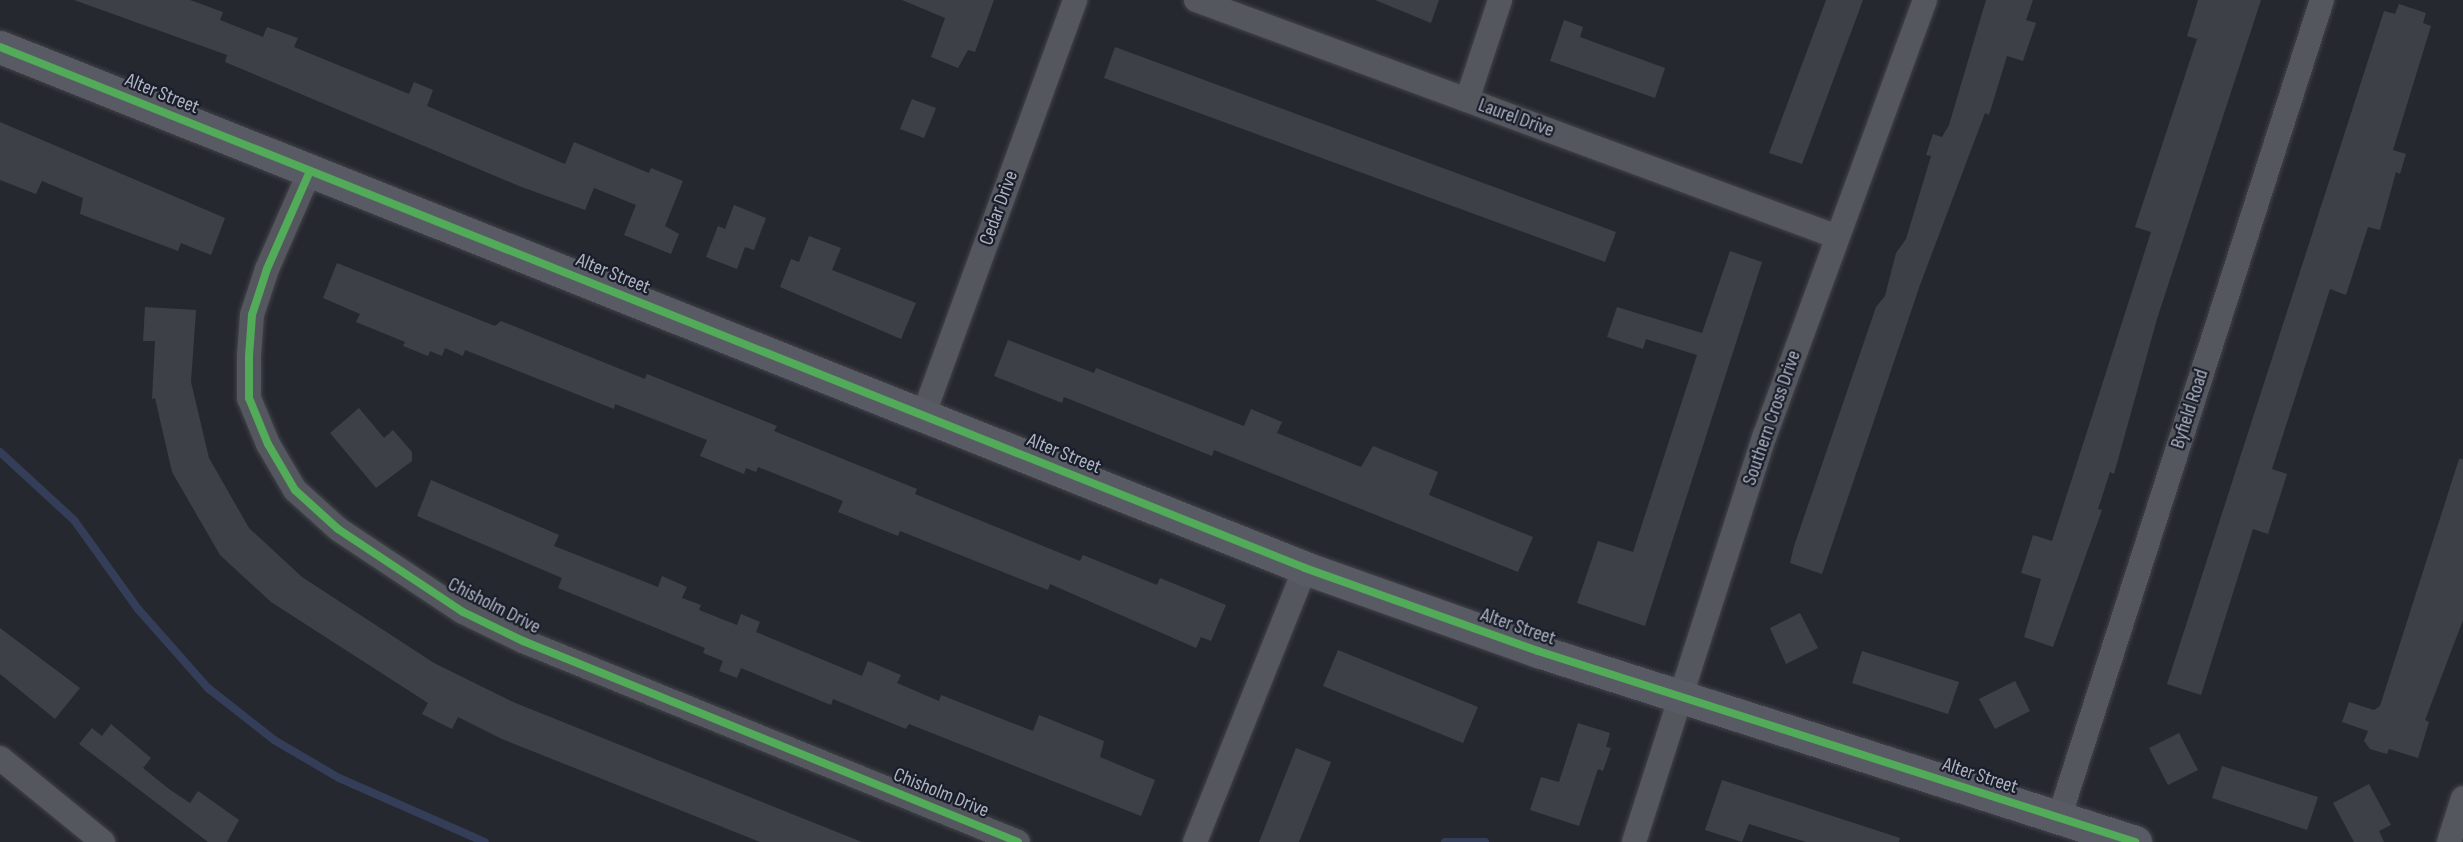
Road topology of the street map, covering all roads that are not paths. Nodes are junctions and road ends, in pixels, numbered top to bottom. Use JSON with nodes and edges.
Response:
{"nodes":[{"id":1,"x":1075,"y":0,"type":"edge"},
{"id":2,"x":1196,"y":0,"type":"edge"},
{"id":3,"x":1500,"y":0,"type":"edge"},
{"id":4,"x":1925,"y":0,"type":"edge"},
{"id":5,"x":2322,"y":0,"type":"edge"},
{"id":6,"x":0,"y":47,"type":"edge"},
{"id":7,"x":1467,"y":100,"type":"junction"},
{"id":8,"x":310,"y":171,"type":"junction"},
{"id":9,"x":1835,"y":236,"type":"junction"},
{"id":10,"x":923,"y":416,"type":"junction"},
{"id":11,"x":1305,"y":568,"type":"junction"},
{"id":12,"x":1682,"y":698,"type":"junction"},
{"id":13,"x":0,"y":758,"type":"edge"},
{"id":14,"x":2463,"y":798,"type":"edge"},
{"id":15,"x":2058,"y":818,"type":"junction"},
{"id":16,"x":103,"y":842,"type":"edge"},
{"id":17,"x":1018,"y":842,"type":"edge"},
{"id":18,"x":1195,"y":842,"type":"edge"},
{"id":19,"x":1634,"y":842,"type":"edge"},
{"id":20,"x":2135,"y":842,"type":"edge"},
{"id":21,"x":2449,"y":842,"type":"edge"}],
"edges":[{"from":1,"to":10,"type":"street","name":"Cedar Drive"},
{"from":2,"to":7,"type":"street","name":"Laurel Drive"},
{"from":3,"to":7,"type":"street"},
{"from":4,"to":9,"type":"street","name":"Southern Cross Drive"},
{"from":5,"to":15,"type":"street","name":"Byfield Road"},
{"from":6,"to":8,"type":"street","name":"Alter Street"},
{"from":7,"to":9,"type":"street","name":"Laurel Drive"},
{"from":8,"to":10,"type":"street","name":"Alter Street"},
{"from":8,"to":17,"type":"street","name":"Chisholm Drive"},
{"from":9,"to":12,"type":"street","name":"Southern Cross Drive"},
{"from":10,"to":11,"type":"street","name":"Alter Street"},
{"from":11,"to":12,"type":"street","name":"Alter Street"},
{"from":11,"to":18,"type":"street"},
{"from":12,"to":15,"type":"street","name":"Alter Street"},
{"from":12,"to":19,"type":"street","name":"Southern Cross Drive"},
{"from":13,"to":16,"type":"street"},
{"from":14,"to":21,"type":"street"},
{"from":15,"to":20,"type":"street","name":"Alter Street"}]}
